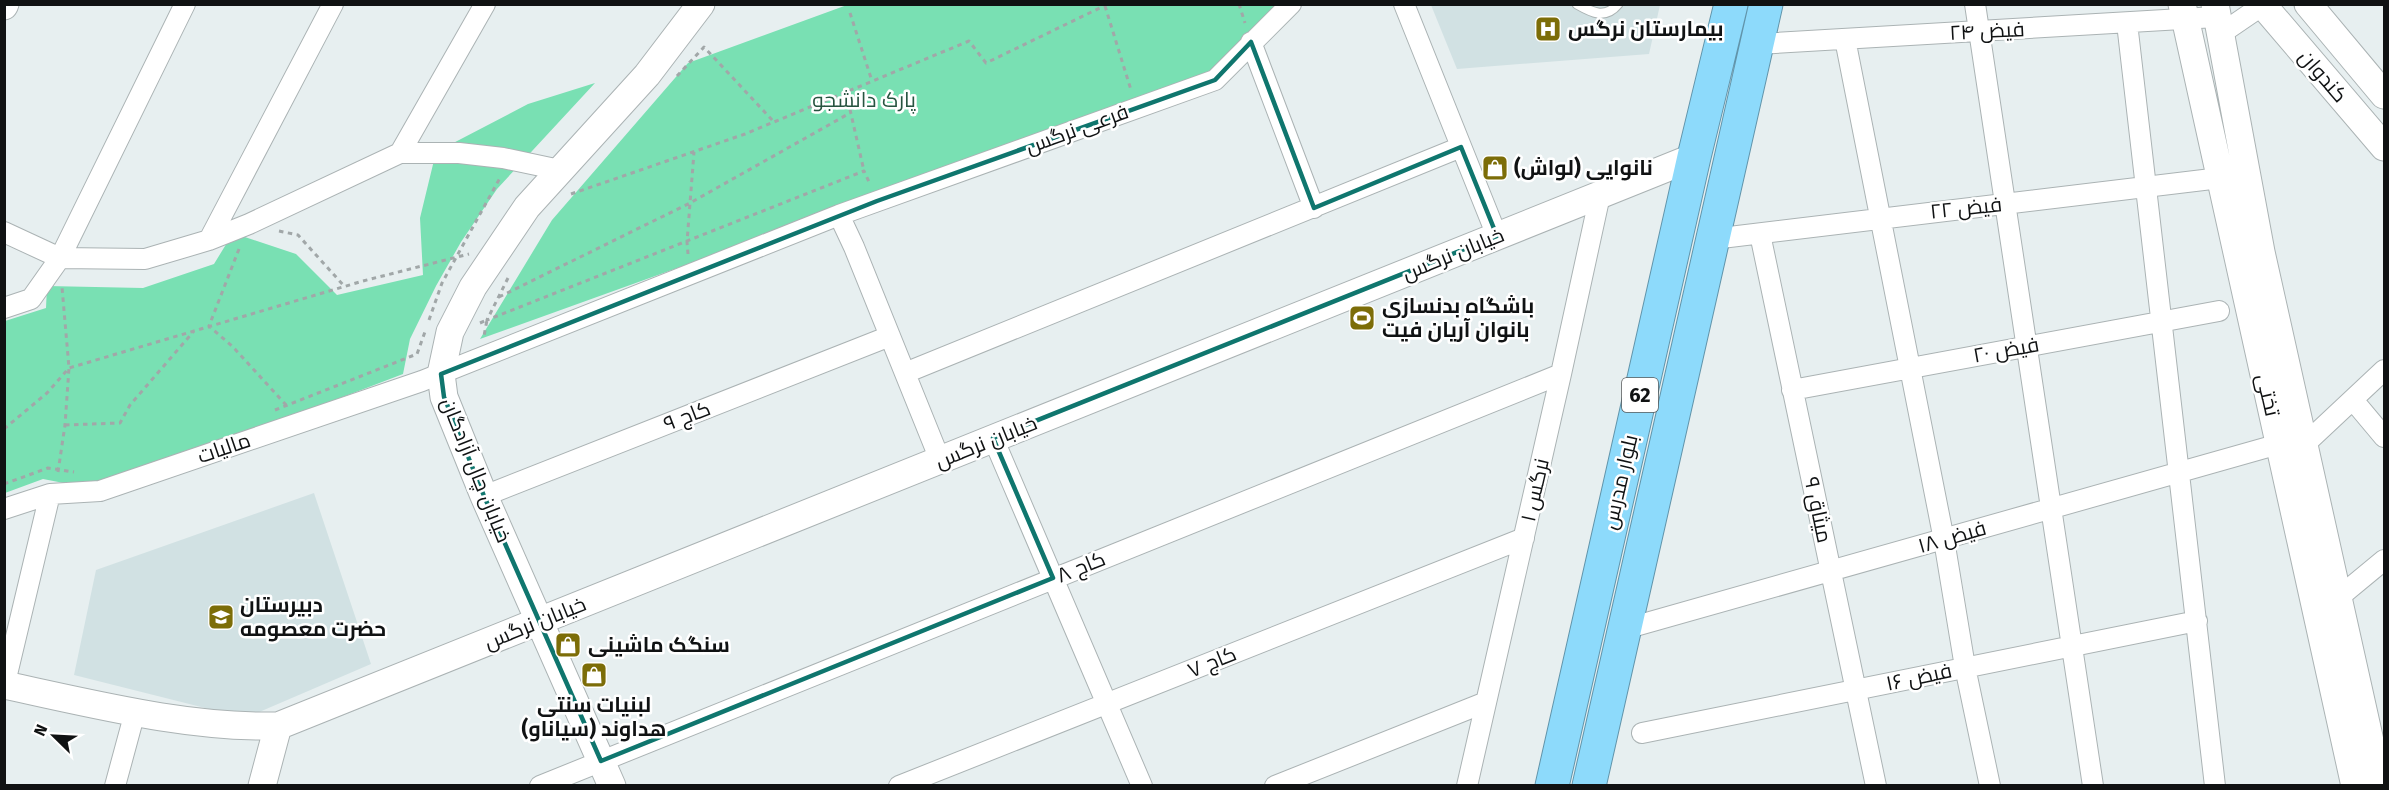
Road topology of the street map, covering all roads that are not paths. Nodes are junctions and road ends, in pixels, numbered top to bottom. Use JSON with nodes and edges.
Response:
{"nodes":[{"id":1,"x":185,"y":4,"type":"edge"},
{"id":2,"x":333,"y":4,"type":"edge"},
{"id":3,"x":485,"y":4,"type":"edge"},
{"id":4,"x":701,"y":4,"type":"edge"},
{"id":5,"x":1291,"y":4,"type":"edge"},
{"id":6,"x":1404,"y":4,"type":"edge"},
{"id":7,"x":1577,"y":4,"type":"edge"},
{"id":8,"x":1617,"y":4,"type":"edge"},
{"id":9,"x":1731,"y":4,"type":"edge"},
{"id":10,"x":1766,"y":4,"type":"edge"},
{"id":11,"x":1975,"y":4,"type":"edge"},
{"id":12,"x":2308,"y":4,"type":"edge"},
{"id":13,"x":2263,"y":5,"type":"edge"},
{"id":14,"x":2183,"y":12,"type":"edge"},
{"id":15,"x":2217,"y":19,"type":"edge"},
{"id":16,"x":2127,"y":23,"type":"junction"},
{"id":17,"x":1979,"y":31,"type":"junction"},
{"id":18,"x":1845,"y":39,"type":"junction"},
{"id":19,"x":1251,"y":42,"type":"junction"},
{"id":20,"x":1758,"y":44,"type":"junction"},
{"id":21,"x":2385,"y":95,"type":"edge"},
{"id":22,"x":1461,"y":147,"type":"junction"},
{"id":23,"x":2385,"y":147,"type":"edge"},
{"id":24,"x":400,"y":153,"type":"junction"},
{"id":25,"x":1694,"y":157,"type":"junction"},
{"id":26,"x":560,"y":170,"type":"junction"},
{"id":27,"x":2220,"y":178,"type":"junction"},
{"id":28,"x":2146,"y":187,"type":"junction"},
{"id":29,"x":1600,"y":195,"type":"junction"},
{"id":30,"x":2005,"y":204,"type":"junction"},
{"id":31,"x":1314,"y":208,"type":"junction"},
{"id":32,"x":839,"y":215,"type":"junction"},
{"id":33,"x":1880,"y":218,"type":"junction"},
{"id":34,"x":4,"y":232,"type":"edge"},
{"id":35,"x":1760,"y":234,"type":"junction"},
{"id":36,"x":1497,"y":236,"type":"junction"},
{"id":37,"x":1713,"y":239,"type":"junction"},
{"id":38,"x":209,"y":240,"type":"junction"},
{"id":39,"x":60,"y":258,"type":"junction"},
{"id":40,"x":691,"y":274,"type":"joint"},
{"id":41,"x":4,"y":308,"type":"edge"},
{"id":42,"x":2219,"y":311,"type":"dead end"},
{"id":43,"x":2161,"y":321,"type":"junction"},
{"id":44,"x":890,"y":336,"type":"junction"},
{"id":45,"x":2027,"y":346,"type":"junction"},
{"id":46,"x":1910,"y":368,"type":"junction"},
{"id":47,"x":2385,"y":370,"type":"edge"},
{"id":48,"x":905,"y":373,"type":"junction"},
{"id":49,"x":441,"y":374,"type":"junction"},
{"id":50,"x":1562,"y":374,"type":"junction"},
{"id":51,"x":1792,"y":390,"type":"junction"},
{"id":52,"x":2353,"y":400,"type":"junction"},
{"id":53,"x":2385,"y":437,"type":"edge"},
{"id":54,"x":993,"y":438,"type":"junction"},
{"id":55,"x":2291,"y":444,"type":"junction"},
{"id":56,"x":940,"y":460,"type":"junction"},
{"id":57,"x":2179,"y":472,"type":"junction"},
{"id":58,"x":50,"y":494,"type":"junction"},
{"id":59,"x":484,"y":496,"type":"junction"},
{"id":60,"x":2051,"y":508,"type":"junction"},
{"id":61,"x":4,"y":509,"type":"edge"},
{"id":62,"x":2310,"y":526,"type":"junction"},
{"id":63,"x":1524,"y":538,"type":"junction"},
{"id":64,"x":1944,"y":540,"type":"junction"},
{"id":65,"x":2385,"y":560,"type":"edge"},
{"id":66,"x":1831,"y":571,"type":"junction"},
{"id":67,"x":1053,"y":578,"type":"junction"},
{"id":68,"x":2338,"y":598,"type":"junction"},
{"id":69,"x":540,"y":620,"type":"junction"},
{"id":70,"x":2197,"y":621,"type":"junction"},
{"id":71,"x":1625,"y":629,"type":"junction"},
{"id":72,"x":2072,"y":646,"type":"junction"},
{"id":73,"x":1965,"y":667,"type":"junction"},
{"id":74,"x":5,"y":685,"type":"edge"},
{"id":75,"x":1856,"y":690,"type":"junction"},
{"id":76,"x":1486,"y":702,"type":"junction"},
{"id":77,"x":1107,"y":704,"type":"junction"},
{"id":78,"x":135,"y":712,"type":"junction"},
{"id":79,"x":278,"y":726,"type":"junction"},
{"id":80,"x":1642,"y":733,"type":"dead end"},
{"id":81,"x":2379,"y":752,"type":"edge"},
{"id":82,"x":601,"y":761,"type":"junction"},
{"id":83,"x":115,"y":786,"type":"edge"},
{"id":84,"x":262,"y":786,"type":"edge"},
{"id":85,"x":540,"y":786,"type":"edge"},
{"id":86,"x":612,"y":786,"type":"edge"},
{"id":87,"x":899,"y":786,"type":"edge"},
{"id":88,"x":1142,"y":786,"type":"edge"},
{"id":89,"x":1275,"y":786,"type":"edge"},
{"id":90,"x":1467,"y":786,"type":"edge"},
{"id":91,"x":1552,"y":786,"type":"edge"},
{"id":92,"x":1589,"y":786,"type":"edge"},
{"id":93,"x":1876,"y":786,"type":"edge"},
{"id":94,"x":1990,"y":786,"type":"edge"},
{"id":95,"x":2093,"y":786,"type":"edge"},
{"id":96,"x":2215,"y":786,"type":"edge"},
{"id":97,"x":2355,"y":786,"type":"edge"},
{"id":98,"x":2380,"y":786,"type":"edge"}],
"edges":[{"from":1,"to":39,"type":"street"},
{"from":2,"to":38,"type":"street"},
{"from":3,"to":24,"type":"street"},
{"from":4,"to":26,"type":"street","name":"خیابان چال آزادگان"},
{"from":5,"to":19,"type":"street","name":"فرعی نرگس"},
{"from":6,"to":22,"type":"street"},
{"from":7,"to":8,"type":"lane"},
{"from":9,"to":25,"type":"highway","name":"بلوار مدرس","number":"62"},
{"from":10,"to":20,"type":"highway","name":"بلوار مدرس","number":"62"},
{"from":11,"to":17,"type":"street"},
{"from":12,"to":21,"type":"street","name":"کندوان"},
{"from":13,"to":15,"type":"street"},
{"from":13,"to":23,"type":"street","name":"کندوان"},
{"from":14,"to":15,"type":"street","name":"فیض ۲۴"},
{"from":14,"to":16,"type":"street","name":"فیض ۲۴"},
{"from":14,"to":27,"type":"street","name":"تختی"},
{"from":15,"to":55,"type":"street","name":"تختی"},
{"from":16,"to":17,"type":"street","name":"فیض ۲۴"},
{"from":16,"to":28,"type":"street"},
{"from":17,"to":18,"type":"street","name":"فیض ۲۴"},
{"from":17,"to":30,"type":"street"},
{"from":18,"to":20,"type":"street","name":"فیض ۲۴"},
{"from":18,"to":33,"type":"street"},
{"from":19,"to":31,"type":"street"},
{"from":19,"to":32,"type":"street","name":"فرعی نرگس"},
{"from":20,"to":37,"type":"highway","name":"بلوار مدرس","number":"62"},
{"from":22,"to":31,"type":"street"},
{"from":22,"to":36,"type":"street"},
{"from":24,"to":26,"type":"street"},
{"from":24,"to":38,"type":"street"},
{"from":25,"to":29,"type":"street","name":"خیابان نرگس"},
{"from":25,"to":91,"type":"highway","name":"بلوار مدرس","number":"62"},
{"from":26,"to":49,"type":"street","name":"خیابان چال آزادگان"},
{"from":27,"to":28,"type":"street","name":"فیض ۲۲"},
{"from":27,"to":55,"type":"street","name":"تختی"},
{"from":28,"to":30,"type":"street","name":"فیض ۲۲"},
{"from":28,"to":43,"type":"street"},
{"from":29,"to":36,"type":"street","name":"خیابان نرگس"},
{"from":29,"to":50,"type":"street","name":"نرگس ۱"},
{"from":30,"to":33,"type":"street","name":"فیض ۲۲"},
{"from":30,"to":45,"type":"street"},
{"from":31,"to":48,"type":"street"},
{"from":32,"to":40,"type":"street","name":"فرعی نرگس"},
{"from":32,"to":44,"type":"street"},
{"from":33,"to":35,"type":"street","name":"فیض ۲۲"},
{"from":33,"to":46,"type":"street"},
{"from":34,"to":39,"type":"street"},
{"from":35,"to":37,"type":"street","name":"فیض ۲۲"},
{"from":35,"to":51,"type":"street","name":"میثاق ۹"},
{"from":36,"to":54,"type":"street","name":"خیابان نرگس"},
{"from":37,"to":71,"type":"highway","name":"بلوار مدرس","number":"62"},
{"from":38,"to":39,"type":"street"},
{"from":39,"to":41,"type":"street"},
{"from":40,"to":49,"type":"street","name":"مالیات"},
{"from":42,"to":43,"type":"street","name":"فیض ۲۰"},
{"from":43,"to":45,"type":"street","name":"فیض ۲۰"},
{"from":43,"to":57,"type":"street"},
{"from":44,"to":48,"type":"street"},
{"from":44,"to":59,"type":"street","name":"کاج ۹"},
{"from":45,"to":46,"type":"street","name":"فیض ۲۰"},
{"from":45,"to":60,"type":"street"},
{"from":46,"to":51,"type":"street","name":"فیض ۲۰"},
{"from":46,"to":64,"type":"street"},
{"from":47,"to":52,"type":"street"},
{"from":48,"to":56,"type":"street"},
{"from":49,"to":58,"type":"street","name":"مالیات"},
{"from":49,"to":59,"type":"street","name":"خیابان چال آزادگان"},
{"from":50,"to":63,"type":"street","name":"نرگس ۱"},
{"from":50,"to":67,"type":"street","name":"کاج ۸"},
{"from":51,"to":66,"type":"street","name":"میثاق ۹"},
{"from":52,"to":53,"type":"street"},
{"from":52,"to":55,"type":"street"},
{"from":54,"to":56,"type":"street","name":"خیابان نرگس"},
{"from":54,"to":67,"type":"street"},
{"from":55,"to":57,"type":"street","name":"فیض ۱۸"},
{"from":55,"to":62,"type":"street","name":"تختی"},
{"from":56,"to":69,"type":"street","name":"خیابان نرگس"},
{"from":57,"to":60,"type":"street","name":"فیض ۱۸"},
{"from":57,"to":70,"type":"street"},
{"from":58,"to":61,"type":"street","name":"مالیات"},
{"from":58,"to":74,"type":"street"},
{"from":59,"to":69,"type":"street","name":"خیابان چال آزادگان"},
{"from":60,"to":64,"type":"street","name":"فیض ۱۸"},
{"from":60,"to":72,"type":"street"},
{"from":62,"to":68,"type":"street","name":"تختی"},
{"from":62,"to":97,"type":"street","name":"تختی"},
{"from":63,"to":76,"type":"street","name":"نرگس ۱"},
{"from":63,"to":77,"type":"street","name":"کاج ۷"},
{"from":64,"to":66,"type":"street","name":"فیض ۱۸"},
{"from":64,"to":73,"type":"street"},
{"from":65,"to":68,"type":"street"},
{"from":66,"to":71,"type":"street","name":"فیض ۱۸"},
{"from":66,"to":75,"type":"street","name":"میثاق ۹"},
{"from":67,"to":77,"type":"street"},
{"from":67,"to":82,"type":"street","name":"کاج ۸"},
{"from":68,"to":81,"type":"street","name":"تختی"},
{"from":69,"to":79,"type":"street","name":"خیابان نرگس"},
{"from":69,"to":82,"type":"street","name":"خیابان چال آزادگان"},
{"from":70,"to":72,"type":"street","name":"فیض ۱۶"},
{"from":70,"to":96,"type":"street"},
{"from":71,"to":92,"type":"highway","name":"بلوار مدرس","number":"62"},
{"from":72,"to":73,"type":"street","name":"فیض ۱۶"},
{"from":72,"to":95,"type":"street"},
{"from":73,"to":75,"type":"street","name":"فیض ۱۶"},
{"from":73,"to":94,"type":"street"},
{"from":74,"to":78,"type":"street"},
{"from":75,"to":80,"type":"street","name":"فیض ۱۶"},
{"from":75,"to":93,"type":"street","name":"میثاق ۹"},
{"from":76,"to":89,"type":"street"},
{"from":76,"to":90,"type":"street","name":"نرگس ۱"},
{"from":77,"to":87,"type":"street","name":"کاج ۷"},
{"from":77,"to":88,"type":"street"},
{"from":78,"to":79,"type":"street"},
{"from":78,"to":83,"type":"street"},
{"from":79,"to":84,"type":"street"},
{"from":81,"to":98,"type":"street","name":"تختی"},
{"from":82,"to":85,"type":"street","name":"کاج ۸"},
{"from":82,"to":86,"type":"street","name":"خیابان چال آزادگان"}]}
